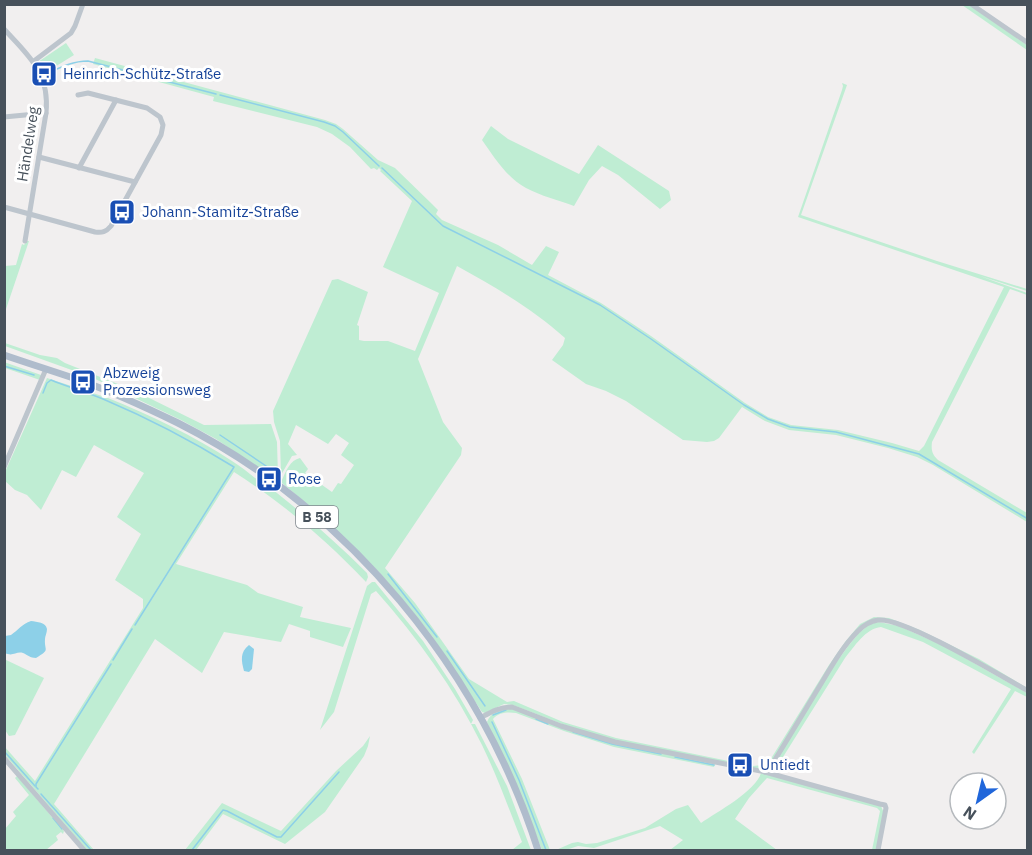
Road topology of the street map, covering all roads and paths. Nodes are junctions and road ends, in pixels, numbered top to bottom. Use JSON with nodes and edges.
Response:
{"nodes":[{"id":1,"x":83,"y":4,"type":"edge"},
{"id":2,"x":971,"y":4,"type":"edge"},
{"id":3,"x":4,"y":29,"type":"edge"},
{"id":4,"x":1028,"y":43,"type":"edge"},
{"id":5,"x":34,"y":61,"type":"junction"},
{"id":6,"x":78,"y":95,"type":"dead end"},
{"id":7,"x":116,"y":100,"type":"junction"},
{"id":8,"x":46,"y":113,"type":"junction"},
{"id":9,"x":4,"y":117,"type":"edge"},
{"id":10,"x":39,"y":157,"type":"junction"},
{"id":11,"x":79,"y":168,"type":"junction"},
{"id":12,"x":135,"y":182,"type":"junction"},
{"id":13,"x":4,"y":207,"type":"edge"},
{"id":14,"x":30,"y":214,"type":"junction"},
{"id":15,"x":25,"y":241,"type":"dead end"},
{"id":16,"x":4,"y":355,"type":"edge"},
{"id":17,"x":46,"y":369,"type":"junction"},
{"id":18,"x":4,"y":467,"type":"edge"},
{"id":19,"x":1028,"y":691,"type":"edge"},
{"id":20,"x":480,"y":718,"type":"junction"},
{"id":21,"x":4,"y":758,"type":"edge"},
{"id":22,"x":765,"y":772,"type":"junction"},
{"id":23,"x":84,"y":850,"type":"edge"},
{"id":24,"x":538,"y":850,"type":"edge"},
{"id":25,"x":878,"y":850,"type":"edge"}],
"edges":[{"from":1,"to":5,"type":"street"},
{"from":2,"to":4,"type":"street"},
{"from":3,"to":5,"type":"street","name":"Händelweg"},
{"from":5,"to":8,"type":"street","name":"Händelweg"},
{"from":6,"to":7,"type":"street"},
{"from":7,"to":11,"type":"street"},
{"from":7,"to":12,"type":"street"},
{"from":8,"to":9,"type":"street"},
{"from":8,"to":10,"type":"street","name":"Händelweg"},
{"from":10,"to":11,"type":"street"},
{"from":10,"to":14,"type":"street","name":"Händelweg"},
{"from":11,"to":12,"type":"street"},
{"from":12,"to":14,"type":"street"},
{"from":13,"to":14,"type":"street"},
{"from":14,"to":15,"type":"street","name":"Händelweg"},
{"from":16,"to":17,"type":"main road","number":"B 58"},
{"from":17,"to":18,"type":"street"},
{"from":17,"to":20,"type":"main road","number":"B 58"},
{"from":19,"to":22,"type":"street"},
{"from":20,"to":22,"type":"street"},
{"from":20,"to":24,"type":"main road","number":"B 58"},
{"from":21,"to":23,"type":"street"},
{"from":22,"to":25,"type":"street"}]}
